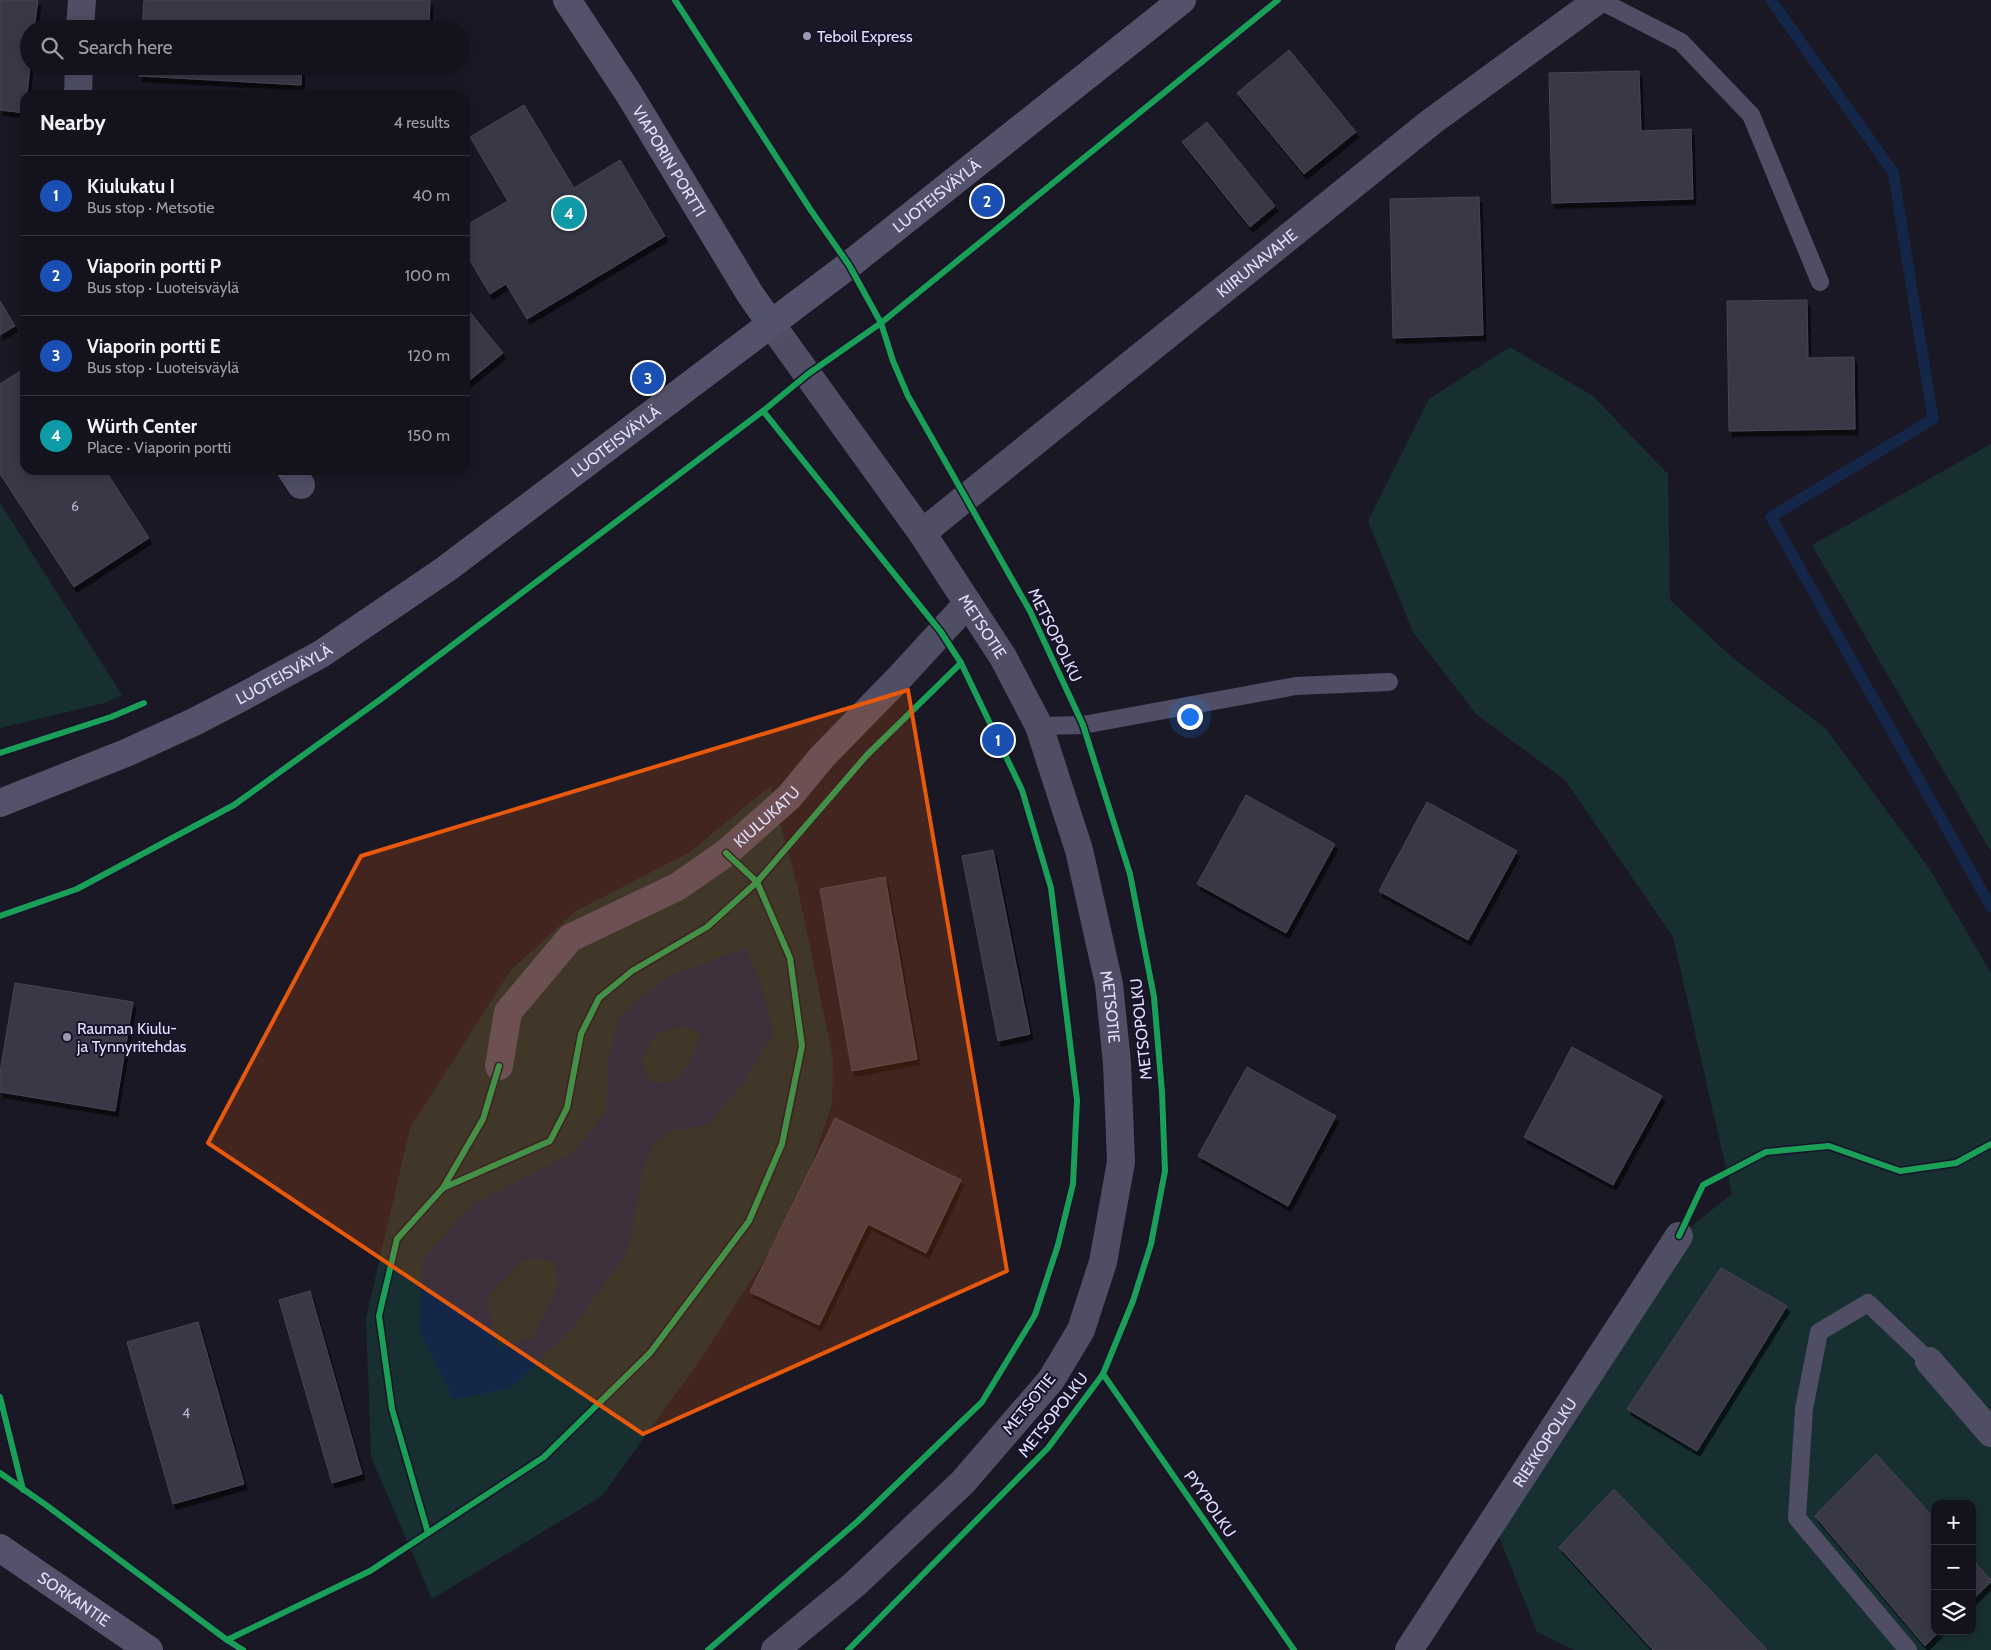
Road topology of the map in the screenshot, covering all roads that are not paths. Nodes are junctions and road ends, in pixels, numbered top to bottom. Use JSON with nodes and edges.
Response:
{"nodes":[{"id":1,"x":82,"y":0,"type":"edge"},
{"id":2,"x":567,"y":0,"type":"edge"},
{"id":3,"x":1182,"y":0,"type":"edge"},
{"id":4,"x":1599,"y":0,"type":"edge"},
{"id":5,"x":81,"y":20,"type":"edge"},
{"id":6,"x":79,"y":75,"type":"edge"},
{"id":7,"x":78,"y":90,"type":"edge"},
{"id":8,"x":1820,"y":282,"type":"dead end"},
{"id":9,"x":771,"y":324,"type":"junction"},
{"id":10,"x":922,"y":534,"type":"junction"},
{"id":11,"x":968,"y":603,"type":"junction"},
{"id":12,"x":1389,"y":682,"type":"dead end"},
{"id":13,"x":1039,"y":726,"type":"junction"},
{"id":14,"x":0,"y":803,"type":"edge"},
{"id":15,"x":499,"y":1066,"type":"dead end"},
{"id":16,"x":1679,"y":1236,"type":"dead end"},
{"id":17,"x":1929,"y":1362,"type":"joint"},
{"id":18,"x":1991,"y":1433,"type":"edge"},
{"id":19,"x":0,"y":1548,"type":"edge"},
{"id":20,"x":148,"y":1650,"type":"edge"},
{"id":21,"x":775,"y":1650,"type":"edge"},
{"id":22,"x":1409,"y":1650,"type":"edge"},
{"id":23,"x":1908,"y":1650,"type":"edge"}],
"edges":[{"from":1,"to":5,"type":"street"},
{"from":2,"to":9,"type":"main road","name":"VIAPORIN PORTTI"},
{"from":3,"to":9,"type":"main road","name":"LUOTEISVÄYLÄ"},
{"from":4,"to":8,"type":"lane"},
{"from":4,"to":10,"type":"street","name":"KIIRUNAVAHE"},
{"from":6,"to":7,"type":"street"},
{"from":9,"to":10,"type":"street","name":"METSOTIE"},
{"from":9,"to":14,"type":"main road","name":"LUOTEISVÄYLÄ"},
{"from":10,"to":11,"type":"street","name":"METSOTIE"},
{"from":11,"to":13,"type":"street","name":"METSOTIE"},
{"from":11,"to":15,"type":"street","name":"KIULUKATU"},
{"from":12,"to":13,"type":"lane"},
{"from":13,"to":21,"type":"street","name":"METSOTIE"},
{"from":16,"to":22,"type":"street","name":"RIEKKOPOLKU"},
{"from":17,"to":18,"type":"street"},
{"from":17,"to":23,"type":"lane"},
{"from":19,"to":20,"type":"main road","name":"SORKANTIE"}]}
